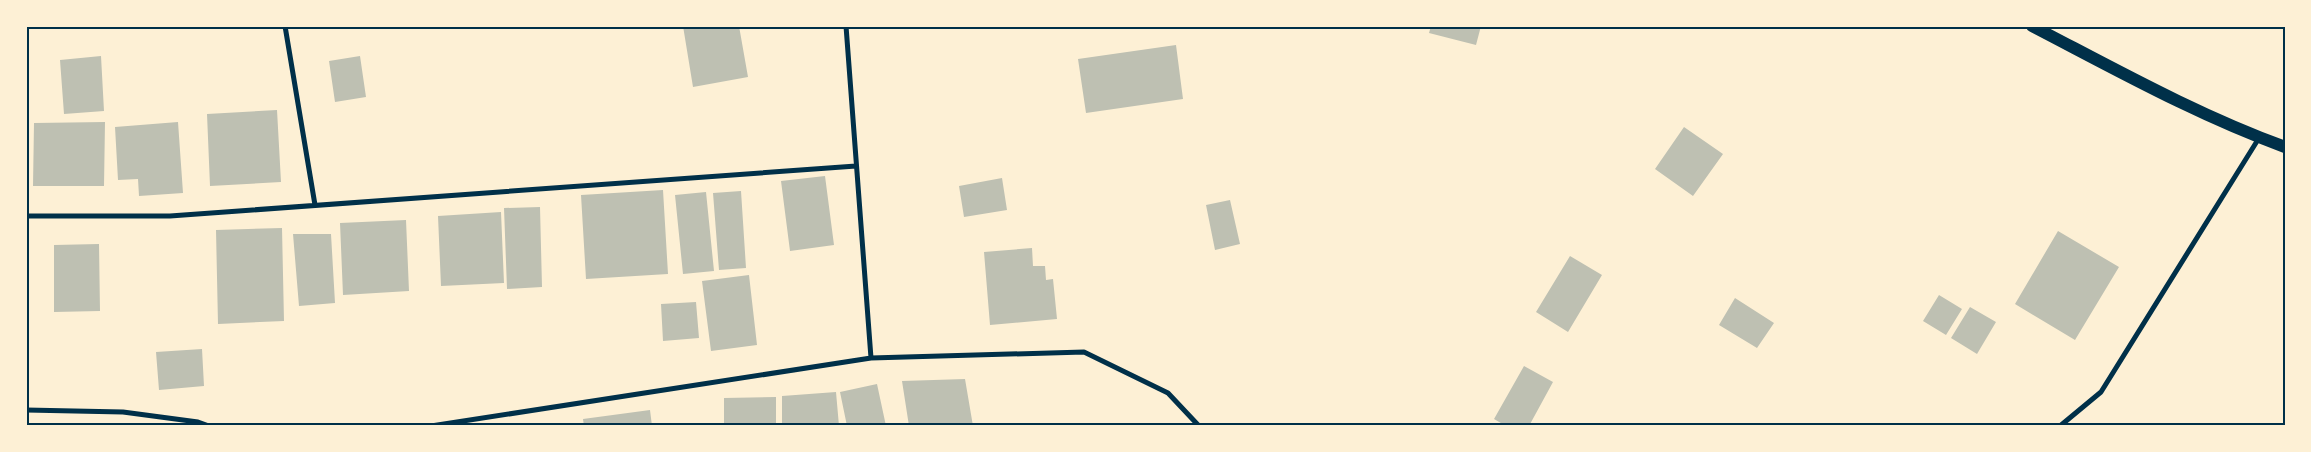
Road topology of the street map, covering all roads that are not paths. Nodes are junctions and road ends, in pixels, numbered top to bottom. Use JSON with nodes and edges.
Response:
{"nodes":[{"id":1,"x":285,"y":26,"type":"edge"},
{"id":2,"x":846,"y":26,"type":"edge"},
{"id":3,"x":2032,"y":26,"type":"edge"},
{"id":4,"x":2259,"y":137,"type":"junction"},
{"id":5,"x":2285,"y":147,"type":"edge"},
{"id":6,"x":856,"y":166,"type":"junction"},
{"id":7,"x":315,"y":205,"type":"junction"},
{"id":8,"x":26,"y":216,"type":"edge"},
{"id":9,"x":871,"y":358,"type":"junction"},
{"id":10,"x":26,"y":410,"type":"edge"},
{"id":11,"x":209,"y":426,"type":"edge"},
{"id":12,"x":431,"y":426,"type":"edge"},
{"id":13,"x":1199,"y":426,"type":"edge"},
{"id":14,"x":2060,"y":426,"type":"edge"}],
"edges":[{"from":1,"to":7,"type":"street"},
{"from":2,"to":6,"type":"street"},
{"from":3,"to":4,"type":"main road"},
{"from":4,"to":5,"type":"main road"},
{"from":4,"to":14,"type":"street"},
{"from":6,"to":7,"type":"street"},
{"from":6,"to":9,"type":"street"},
{"from":7,"to":8,"type":"street"},
{"from":9,"to":12,"type":"street"},
{"from":9,"to":13,"type":"street"},
{"from":10,"to":11,"type":"street"}]}
